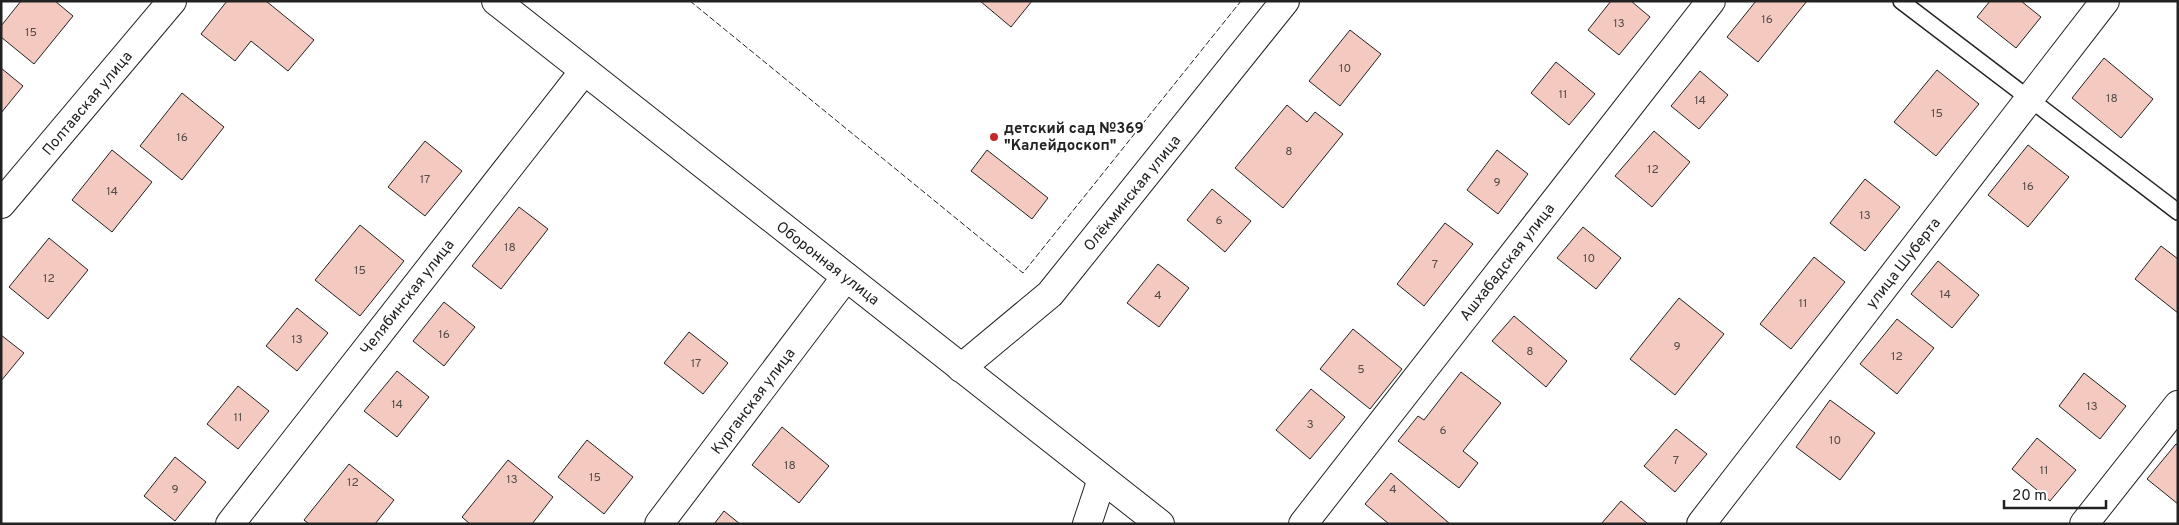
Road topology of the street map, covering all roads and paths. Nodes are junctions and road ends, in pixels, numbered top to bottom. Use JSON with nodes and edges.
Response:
{"nodes":[{"id":1,"x":172,"y":1,"type":"edge"},
{"id":2,"x":496,"y":1,"type":"edge"},
{"id":3,"x":1285,"y":1,"type":"edge"},
{"id":4,"x":1711,"y":1,"type":"edge"},
{"id":5,"x":1901,"y":1,"type":"edge"},
{"id":6,"x":2105,"y":1,"type":"edge"},
{"id":7,"x":584,"y":71,"type":"junction"},
{"id":8,"x":2030,"y":98,"type":"junction"},
{"id":9,"x":1,"y":204,"type":"edge"},
{"id":10,"x":2178,"y":212,"type":"edge"},
{"id":11,"x":846,"y":277,"type":"junction"},
{"id":12,"x":962,"y":368,"type":"junction"},
{"id":13,"x":2178,"y":405,"type":"edge"},
{"id":14,"x":1102,"y":479,"type":"junction"},
{"id":15,"x":230,"y":524,"type":"edge"},
{"id":16,"x":659,"y":524,"type":"edge"},
{"id":17,"x":1087,"y":524,"type":"edge"},
{"id":18,"x":1160,"y":524,"type":"edge"},
{"id":19,"x":1303,"y":524,"type":"edge"},
{"id":20,"x":1700,"y":524,"type":"edge"},
{"id":21,"x":2084,"y":524,"type":"edge"}],
"edges":[{"from":1,"to":9,"type":"street","name":"Полтавская улица"},
{"from":2,"to":7,"type":"street","name":"Оборонная улица"},
{"from":3,"to":12,"type":"street","name":"Олёкминская улица"},
{"from":4,"to":19,"type":"street","name":"Ашхабадская улица"},
{"from":5,"to":8,"type":"lane"},
{"from":6,"to":8,"type":"street","name":"улица Шуберта"},
{"from":7,"to":11,"type":"street","name":"Оборонная улица"},
{"from":7,"to":15,"type":"street","name":"Челябинская улица"},
{"from":8,"to":10,"type":"lane"},
{"from":8,"to":20,"type":"street","name":"улица Шуберта"},
{"from":11,"to":12,"type":"street","name":"Оборонная улица"},
{"from":11,"to":16,"type":"street","name":"Курганская улица"},
{"from":12,"to":14,"type":"street","name":"Оборонная улица"},
{"from":13,"to":21,"type":"street"},
{"from":14,"to":17,"type":"street"},
{"from":14,"to":18,"type":"street","name":"Оборонная улица"}]}
